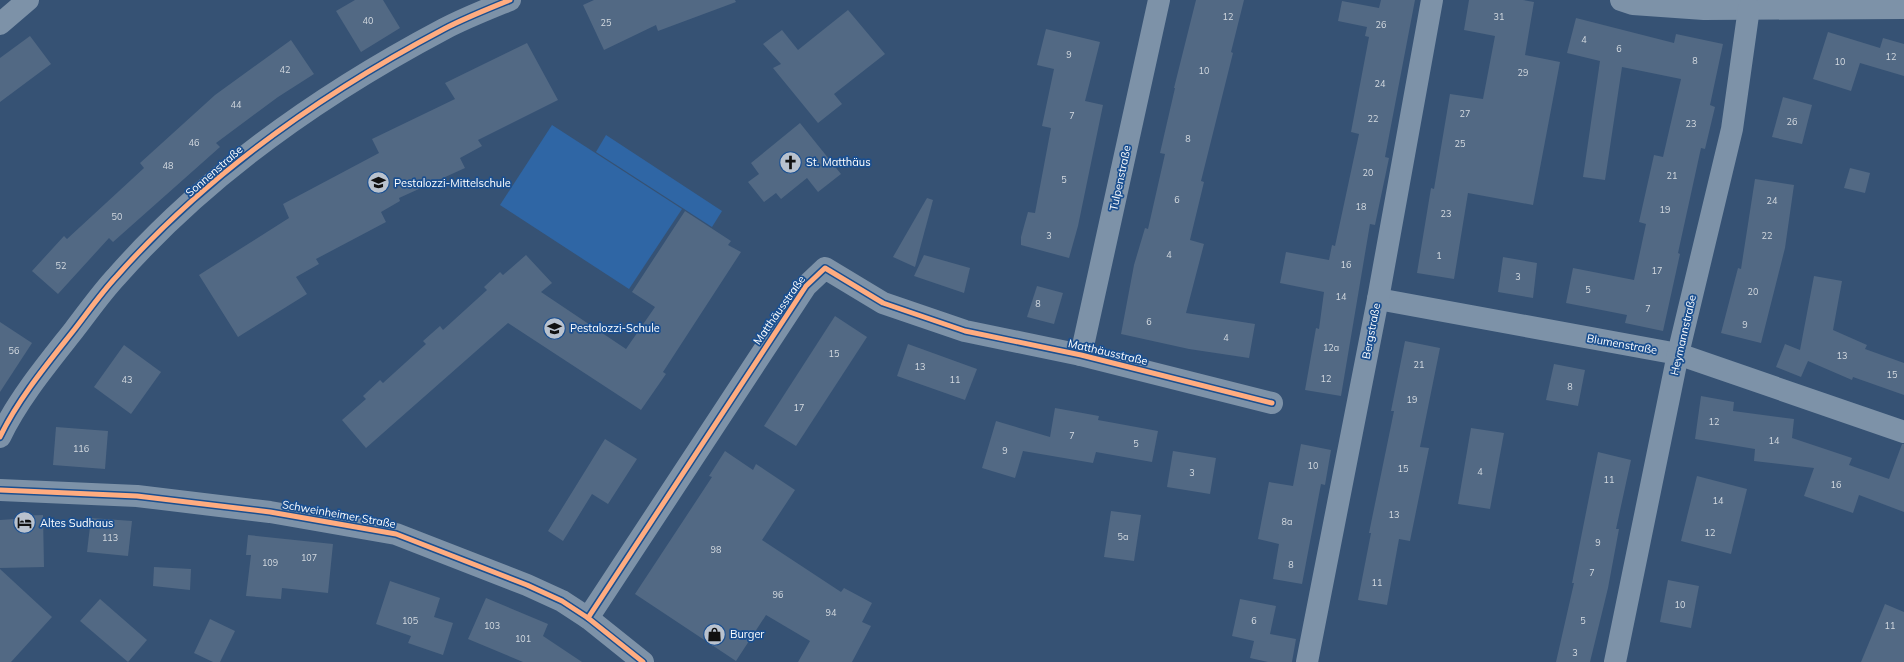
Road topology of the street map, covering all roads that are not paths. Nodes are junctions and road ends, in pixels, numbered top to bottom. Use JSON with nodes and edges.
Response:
{"nodes":[{"id":1,"x":28,"y":0,"type":"edge"},
{"id":2,"x":510,"y":0,"type":"edge"},
{"id":3,"x":1159,"y":0,"type":"edge"},
{"id":4,"x":1432,"y":0,"type":"edge"},
{"id":5,"x":1621,"y":0,"type":"edge"},
{"id":6,"x":1749,"y":8,"type":"junction"},
{"id":7,"x":1904,"y":8,"type":"edge"},
{"id":8,"x":0,"y":24,"type":"edge"},
{"id":9,"x":1378,"y":298,"type":"junction"},
{"id":10,"x":1678,"y":354,"type":"junction"},
{"id":11,"x":1081,"y":355,"type":"junction"},
{"id":12,"x":1272,"y":403,"type":"dead end"},
{"id":13,"x":1904,"y":432,"type":"edge"},
{"id":14,"x":0,"y":437,"type":"edge"},
{"id":15,"x":0,"y":490,"type":"edge"},
{"id":16,"x":588,"y":618,"type":"junction"},
{"id":17,"x":643,"y":662,"type":"edge"},
{"id":18,"x":1307,"y":662,"type":"edge"},
{"id":19,"x":1615,"y":662,"type":"edge"}],
"edges":[{"from":1,"to":8,"type":"street"},
{"from":2,"to":14,"type":"street","name":"Sonnenstraße"},
{"from":3,"to":11,"type":"street","name":"Tulpenstraße"},
{"from":4,"to":9,"type":"street","name":"Bergstraße"},
{"from":5,"to":6,"type":"street"},
{"from":6,"to":7,"type":"street"},
{"from":6,"to":10,"type":"street","name":"Heymannstraße"},
{"from":9,"to":10,"type":"street","name":"Blumenstraße"},
{"from":9,"to":18,"type":"street","name":"Bergstraße"},
{"from":10,"to":13,"type":"street","name":"Blumenstraße"},
{"from":10,"to":19,"type":"street","name":"Heymannstraße"},
{"from":11,"to":12,"type":"street","name":"Matthäusstraße"},
{"from":11,"to":16,"type":"street","name":"Matthäusstraße"},
{"from":15,"to":16,"type":"street","name":"Schweinheimer Straße"},
{"from":16,"to":17,"type":"street","name":"Schweinheimer Straße"}]}
